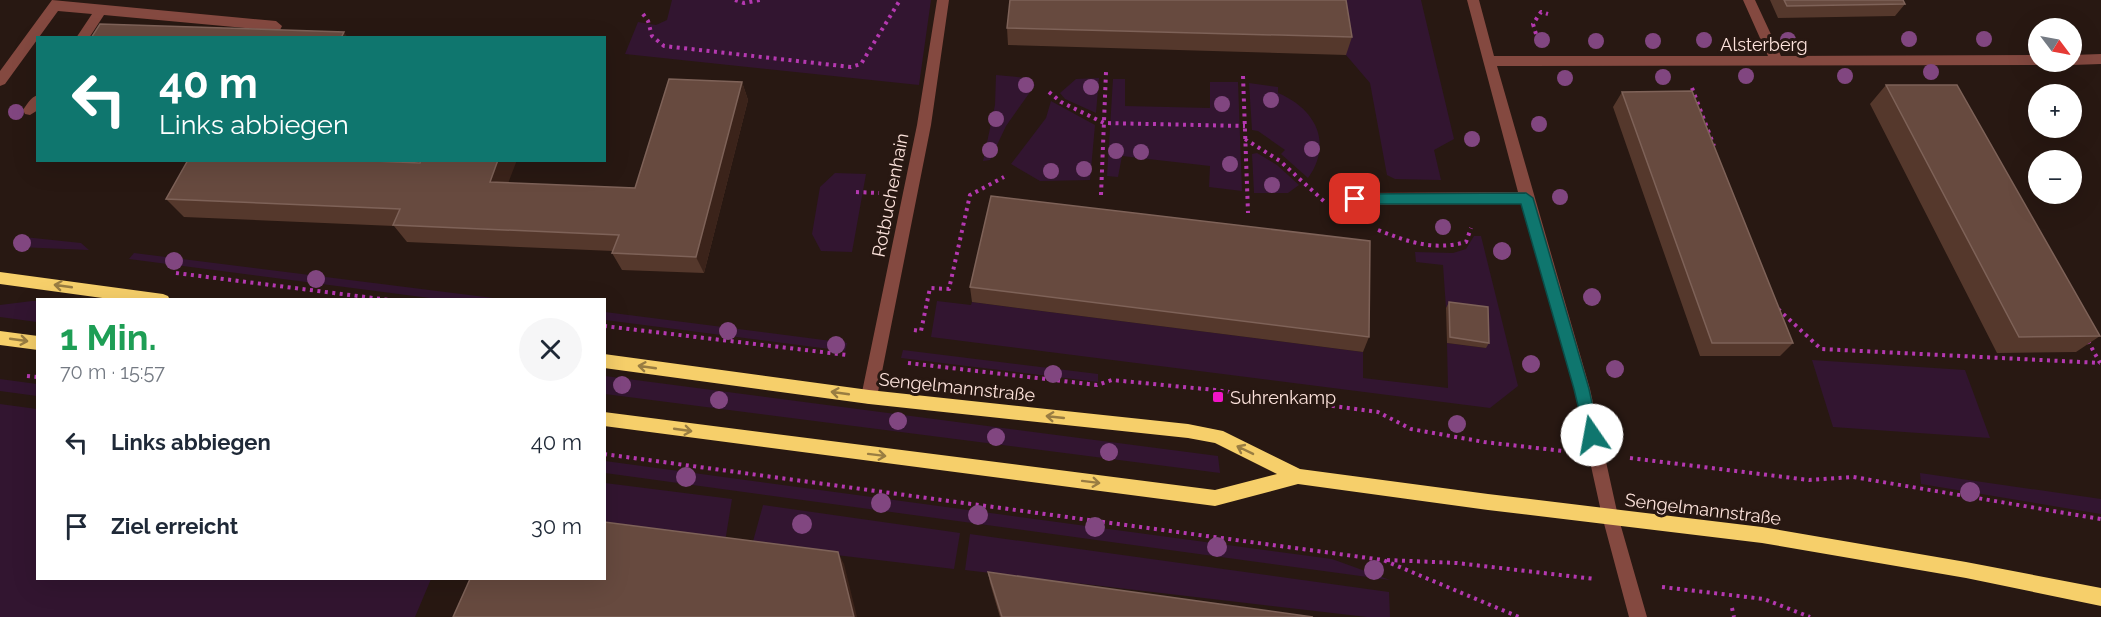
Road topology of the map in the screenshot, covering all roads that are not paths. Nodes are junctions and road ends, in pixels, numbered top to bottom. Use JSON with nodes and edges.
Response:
{"nodes":[{"id":1,"x":943,"y":0,"type":"edge"},
{"id":2,"x":1473,"y":0,"type":"edge"},
{"id":3,"x":1749,"y":0,"type":"edge"},
{"id":4,"x":57,"y":3,"type":"edge"},
{"id":5,"x":101,"y":10,"type":"junction"},
{"id":6,"x":83,"y":36,"type":"edge"},
{"id":7,"x":270,"y":36,"type":"edge"},
{"id":8,"x":2101,"y":59,"type":"edge"},
{"id":9,"x":2028,"y":60,"type":"edge"},
{"id":10,"x":2082,"y":60,"type":"edge"},
{"id":11,"x":1489,"y":61,"type":"junction"},
{"id":12,"x":1777,"y":62,"type":"junction"},
{"id":13,"x":0,"y":81,"type":"edge"},
{"id":14,"x":1526,"y":198,"type":"junction"},
{"id":15,"x":1355,"y":199,"type":"dead end"},
{"id":16,"x":0,"y":278,"type":"edge"},
{"id":17,"x":148,"y":298,"type":"edge"},
{"id":18,"x":0,"y":338,"type":"edge"},
{"id":19,"x":36,"y":343,"type":"edge"},
{"id":20,"x":606,"y":361,"type":"edge"},
{"id":21,"x":869,"y":397,"type":"junction"},
{"id":22,"x":606,"y":419,"type":"edge"},
{"id":23,"x":1298,"y":476,"type":"junction"},
{"id":24,"x":1610,"y":516,"type":"junction"},
{"id":25,"x":2101,"y":597,"type":"edge"},
{"id":26,"x":1638,"y":617,"type":"edge"}],
"edges":[{"from":1,"to":21,"type":"street","name":"Rotbuchenhain"},
{"from":2,"to":11,"type":"street"},
{"from":3,"to":12,"type":"street"},
{"from":4,"to":5,"type":"street"},
{"from":4,"to":13,"type":"street"},
{"from":5,"to":6,"type":"street"},
{"from":5,"to":7,"type":"street"},
{"from":8,"to":10,"type":"street"},
{"from":9,"to":12,"type":"street","name":"Alsterberg"},
{"from":11,"to":12,"type":"street","name":"Alsterberg"},
{"from":11,"to":14,"type":"street"},
{"from":14,"to":15,"type":"street"},
{"from":14,"to":24,"type":"street"},
{"from":17,"to":16,"type":"main road","one_way":true},
{"from":18,"to":19,"type":"main road","one_way":true},
{"from":21,"to":20,"type":"main road","name":"Sengelmannstraße","one_way":true},
{"from":23,"to":21,"type":"main road","name":"Sengelmannstraße","one_way":true},
{"from":22,"to":23,"type":"main road","name":"Sengelmannstraße","one_way":true},
{"from":23,"to":24,"type":"main road","name":"Sengelmannstraße"},
{"from":24,"to":25,"type":"main road","name":"Sengelmannstraße"},
{"from":24,"to":26,"type":"street"}]}
